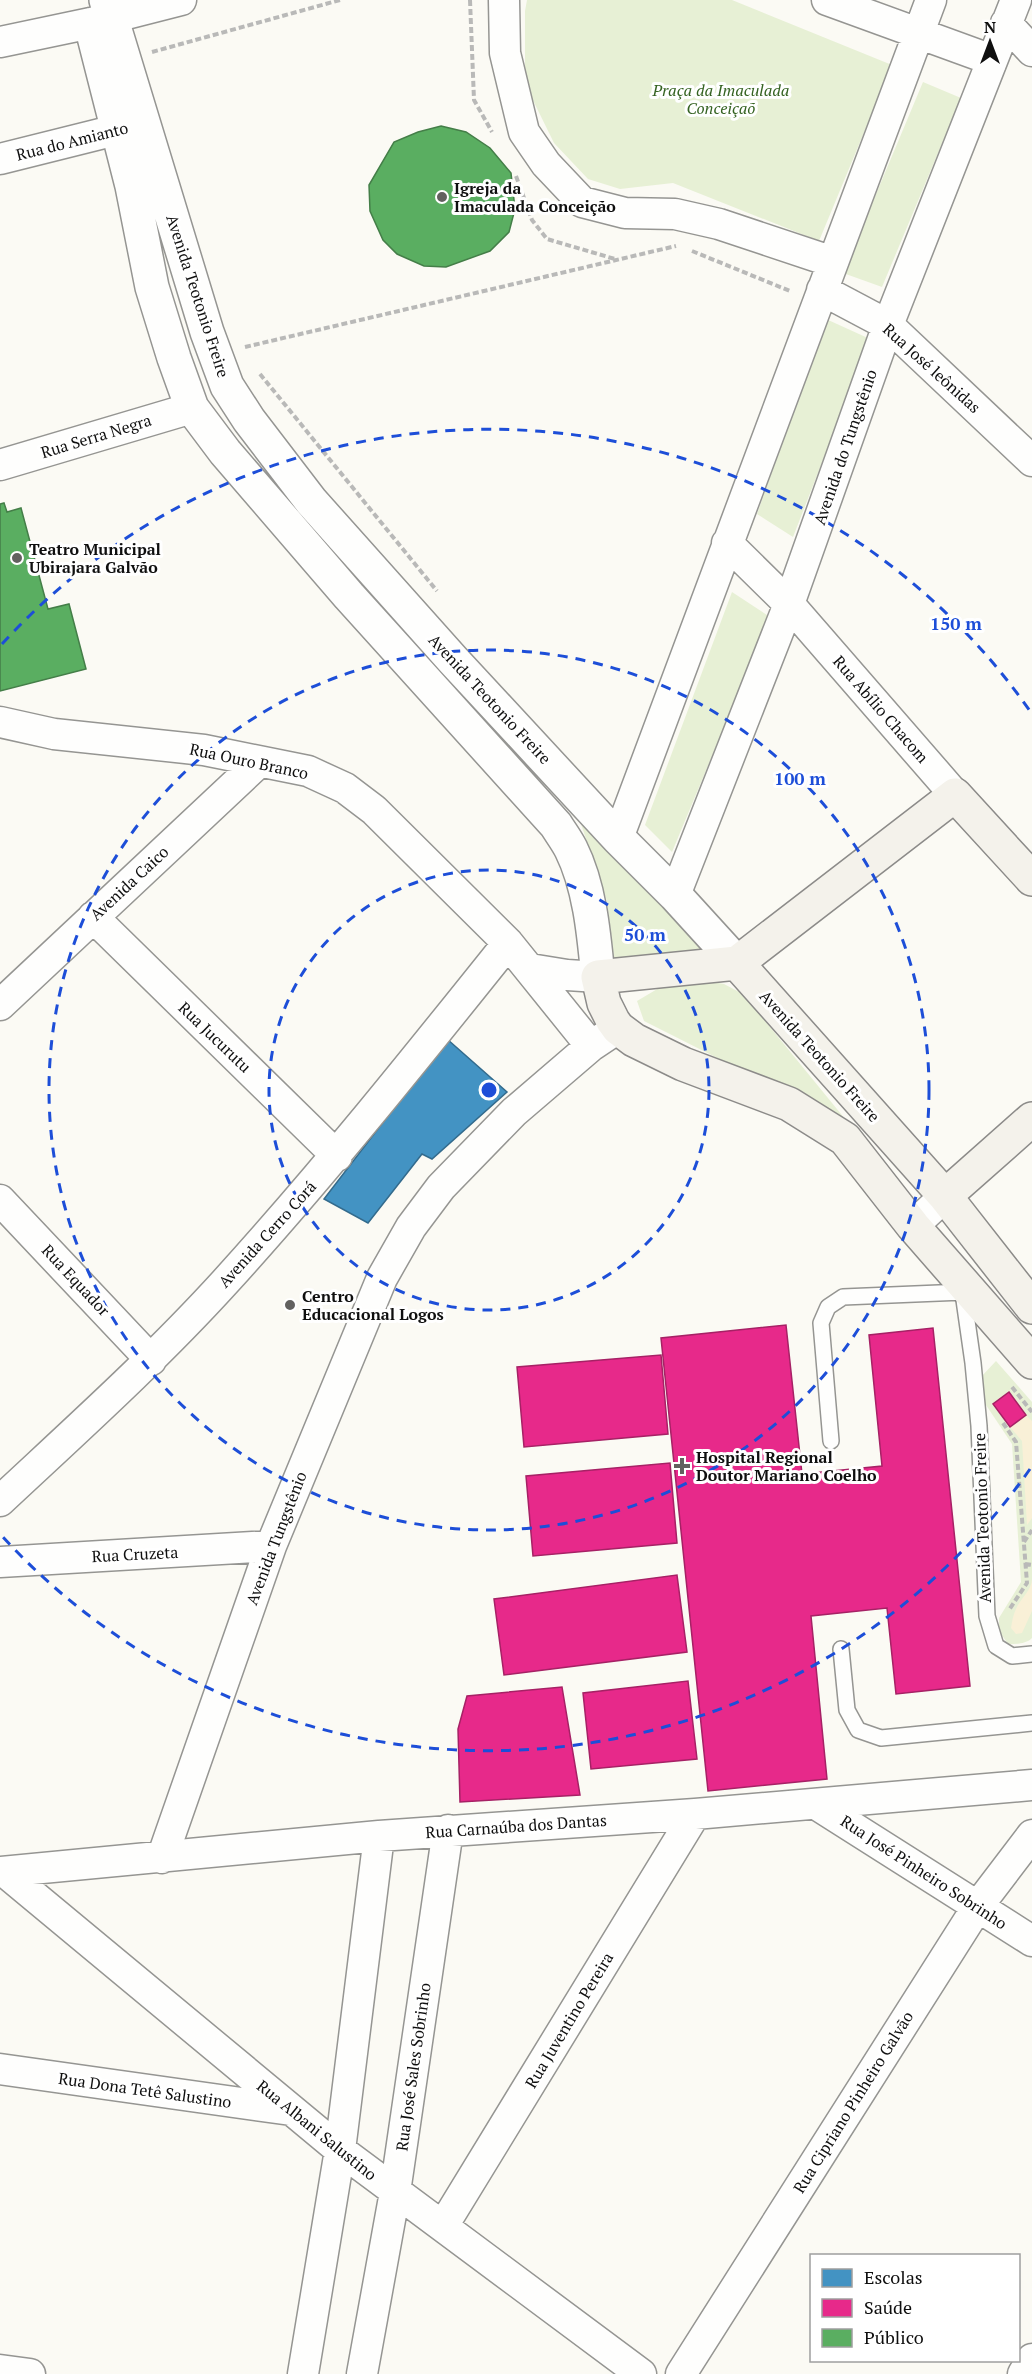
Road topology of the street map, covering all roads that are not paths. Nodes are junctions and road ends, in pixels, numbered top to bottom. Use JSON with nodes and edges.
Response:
{"nodes":[{"id":1,"x":181,"y":0,"type":"edge"},
{"id":2,"x":504,"y":0,"type":"edge"},
{"id":3,"x":827,"y":0,"type":"edge"},
{"id":4,"x":931,"y":0,"type":"edge"},
{"id":5,"x":98,"y":10,"type":"edge"},
{"id":6,"x":1011,"y":11,"type":"edge"},
{"id":7,"x":918,"y":33,"type":"junction"},
{"id":8,"x":0,"y":42,"type":"edge"},
{"id":9,"x":1032,"y":51,"type":"edge"},
{"id":10,"x":992,"y":60,"type":"junction"},
{"id":11,"x":131,"y":126,"type":"junction"},
{"id":12,"x":0,"y":159,"type":"edge"},
{"id":13,"x":832,"y":262,"type":"junction"},
{"id":14,"x":809,"y":292,"type":"junction"},
{"id":15,"x":888,"y":325,"type":"junction"},
{"id":16,"x":192,"y":408,"type":"junction"},
{"id":17,"x":1032,"y":461,"type":"edge"},
{"id":18,"x":0,"y":465,"type":"edge"},
{"id":19,"x":727,"y":543,"type":"junction"},
{"id":20,"x":789,"y":604,"type":"junction"},
{"id":21,"x":436,"y":641,"type":"junction"},
{"id":22,"x":410,"y":663,"type":"junction"},
{"id":23,"x":0,"y":722,"type":"edge"},
{"id":24,"x":259,"y":762,"type":"junction"},
{"id":25,"x":955,"y":795,"type":"junction"},
{"id":26,"x":618,"y":838,"type":"junction"},
{"id":27,"x":1032,"y":879,"type":"edge"},
{"id":28,"x":675,"y":895,"type":"junction"},
{"id":29,"x":93,"y":917,"type":"junction"},
{"id":30,"x":508,"y":943,"type":"junction"},
{"id":31,"x":737,"y":963,"type":"junction"},
{"id":32,"x":530,"y":969,"type":"junction"},
{"id":33,"x":598,"y":977,"type":"junction"},
{"id":34,"x":0,"y":1005,"type":"edge"},
{"id":35,"x":618,"y":1028,"type":"junction"},
{"id":36,"x":591,"y":1047,"type":"junction"},
{"id":37,"x":1032,"y":1119,"type":"edge"},
{"id":38,"x":337,"y":1156,"type":"junction"},
{"id":39,"x":945,"y":1196,"type":"junction"},
{"id":40,"x":0,"y":1200,"type":"edge"},
{"id":41,"x":914,"y":1226,"type":"junction"},
{"id":42,"x":962,"y":1285,"type":"junction"},
{"id":43,"x":1032,"y":1307,"type":"edge"},
{"id":44,"x":151,"y":1359,"type":"junction"},
{"id":45,"x":1032,"y":1362,"type":"edge"},
{"id":46,"x":831,"y":1441,"type":"dead end"},
{"id":47,"x":0,"y":1501,"type":"edge"},
{"id":48,"x":271,"y":1545,"type":"junction"},
{"id":49,"x":0,"y":1562,"type":"edge"},
{"id":50,"x":841,"y":1649,"type":"dead end"},
{"id":51,"x":1032,"y":1654,"type":"edge"},
{"id":52,"x":1032,"y":1724,"type":"edge"},
{"id":53,"x":1032,"y":1785,"type":"edge"},
{"id":54,"x":816,"y":1804,"type":"junction"},
{"id":55,"x":695,"y":1814,"type":"junction"},
{"id":56,"x":448,"y":1830,"type":"junction"},
{"id":57,"x":1032,"y":1835,"type":"edge"},
{"id":58,"x":380,"y":1836,"type":"junction"},
{"id":59,"x":162,"y":1858,"type":"junction"},
{"id":60,"x":2,"y":1872,"type":"edge"},
{"id":61,"x":978,"y":1906,"type":"junction"},
{"id":62,"x":1032,"y":1941,"type":"edge"},
{"id":63,"x":0,"y":2069,"type":"edge"},
{"id":64,"x":291,"y":2110,"type":"junction"},
{"id":65,"x":340,"y":2150,"type":"junction"},
{"id":66,"x":395,"y":2192,"type":"junction"},
{"id":67,"x":443,"y":2226,"type":"junction"},
{"id":68,"x":1032,"y":2359,"type":"edge"},
{"id":69,"x":0,"y":2370,"type":"edge"},
{"id":70,"x":30,"y":2374,"type":"edge"},
{"id":71,"x":303,"y":2374,"type":"edge"},
{"id":72,"x":362,"y":2374,"type":"edge"},
{"id":73,"x":642,"y":2374,"type":"edge"},
{"id":74,"x":681,"y":2374,"type":"edge"},
{"id":75,"x":1023,"y":2374,"type":"edge"}],
"edges":[{"from":1,"to":5,"type":"street"},
{"from":2,"to":13,"type":"street"},
{"from":3,"to":7,"type":"street"},
{"from":4,"to":7,"type":"street"},
{"from":5,"to":8,"type":"street"},
{"from":5,"to":11,"type":"street","name":"Avenida Teotonio Freire"},
{"from":6,"to":9,"type":"street"},
{"from":6,"to":10,"type":"street","name":"Avenida do Tungstênio"},
{"from":7,"to":10,"type":"street"},
{"from":7,"to":13,"type":"street"},
{"from":10,"to":15,"type":"street","name":"Avenida do Tungstênio"},
{"from":11,"to":12,"type":"street","name":"Rua do Amianto"},
{"from":11,"to":16,"type":"street","name":"Avenida Teotonio Freire"},
{"from":11,"to":21,"type":"street","name":"Avenida Teotonio Freire"},
{"from":13,"to":14,"type":"street"},
{"from":14,"to":15,"type":"street","name":"Rua José leônidas"},
{"from":14,"to":19,"type":"street"},
{"from":15,"to":17,"type":"street","name":"Rua José leônidas"},
{"from":15,"to":20,"type":"street","name":"Avenida do Tungstênio"},
{"from":16,"to":18,"type":"street","name":"Rua Serra Negra"},
{"from":16,"to":22,"type":"street","name":"Avenida Teotonio Freire"},
{"from":19,"to":20,"type":"street","name":"Rua Abílio Chacom"},
{"from":19,"to":26,"type":"street"},
{"from":20,"to":25,"type":"street","name":"Rua Abílio Chacom"},
{"from":20,"to":28,"type":"street","name":"Avenida do Tungstênio"},
{"from":21,"to":22,"type":"street"},
{"from":21,"to":26,"type":"street","name":"Avenida Teotonio Freire"},
{"from":22,"to":33,"type":"street","name":"Avenida Teotonio Freire"},
{"from":23,"to":24,"type":"street","name":"Rua Ouro Branco"},
{"from":24,"to":29,"type":"street","name":"Avenida Caico"},
{"from":24,"to":30,"type":"street","name":"Rua Ouro Branco"},
{"from":25,"to":27,"type":"main road","name":"Rua Abílio Chacom"},
{"from":25,"to":31,"type":"main road"},
{"from":26,"to":28,"type":"street","name":"Avenida Teotonio Freire"},
{"from":28,"to":31,"type":"street","name":"Avenida Teotonio Freire"},
{"from":29,"to":34,"type":"street","name":"Avenida Caico"},
{"from":29,"to":38,"type":"street","name":"Rua Jucurutu"},
{"from":30,"to":32,"type":"street","name":"Rua Ouro Branco"},
{"from":30,"to":38,"type":"street","name":"Avenida Cerro Corá"},
{"from":31,"to":33,"type":"main road"},
{"from":31,"to":39,"type":"main road","name":"Avenida Teotonio Freire"},
{"from":32,"to":33,"type":"street"},
{"from":32,"to":36,"type":"street","name":"Rua Ouro Branco"},
{"from":33,"to":35,"type":"main road","name":"Avenida Teotonio Freire"},
{"from":35,"to":36,"type":"street","name":"Avenida Tungstênio"},
{"from":35,"to":41,"type":"main road","name":"Avenida Teotonio Freire"},
{"from":36,"to":48,"type":"street","name":"Avenida Tungstênio"},
{"from":37,"to":39,"type":"main road"},
{"from":38,"to":44,"type":"street","name":"Avenida Cerro Corá"},
{"from":39,"to":41,"type":"street"},
{"from":39,"to":43,"type":"main road","name":"Avenida Teotonio Freire"},
{"from":40,"to":44,"type":"street","name":"Rua Equador"},
{"from":41,"to":42,"type":"main road","name":"Avenida Teotonio Freire"},
{"from":42,"to":45,"type":"main road","name":"Avenida Teotonio Freire"},
{"from":42,"to":46,"type":"lane"},
{"from":42,"to":51,"type":"lane","name":"Avenida Teotonio Freire"},
{"from":44,"to":47,"type":"street","name":"Avenida Cerro Corá"},
{"from":48,"to":49,"type":"street","name":"Rua Cruzeta"},
{"from":48,"to":59,"type":"street","name":"Avenida Tungstênio"},
{"from":50,"to":52,"type":"lane"},
{"from":53,"to":54,"type":"street","name":"Rua Carnaúba dos Dantas"},
{"from":54,"to":55,"type":"street","name":"Rua Carnaúba dos Dantas"},
{"from":54,"to":61,"type":"street","name":"Rua José Pinheiro Sobrinho"},
{"from":55,"to":56,"type":"street","name":"Rua Carnaúba dos Dantas"},
{"from":55,"to":67,"type":"street","name":"Rua Juventino Pereira"},
{"from":56,"to":58,"type":"street","name":"Rua Carnaúba dos Dantas"},
{"from":56,"to":66,"type":"street","name":"Rua José Sales Sobrinho"},
{"from":57,"to":61,"type":"street","name":"Rua Cipriano Pinheiro Galvão"},
{"from":58,"to":59,"type":"street","name":"Rua Carnaúba dos Dantas"},
{"from":58,"to":65,"type":"street"},
{"from":59,"to":60,"type":"street","name":"Rua Carnaúba dos Dantas"},
{"from":60,"to":64,"type":"street","name":"Rua Albani Salustino"},
{"from":61,"to":62,"type":"street","name":"Rua José Pinheiro Sobrinho"},
{"from":61,"to":74,"type":"street","name":"Rua Cipriano Pinheiro Galvão"},
{"from":63,"to":64,"type":"street","name":"Rua Dona Tetê Salustino"},
{"from":64,"to":65,"type":"street","name":"Rua Albani Salustino"},
{"from":65,"to":66,"type":"street","name":"Rua Albani Salustino"},
{"from":65,"to":71,"type":"street"},
{"from":66,"to":67,"type":"street","name":"Rua Albani Salustino"},
{"from":66,"to":72,"type":"street","name":"Rua José Sales Sobrinho"},
{"from":67,"to":73,"type":"street","name":"Rua Albani Salustino"},
{"from":68,"to":75,"type":"street"},
{"from":69,"to":70,"type":"street"}]}
